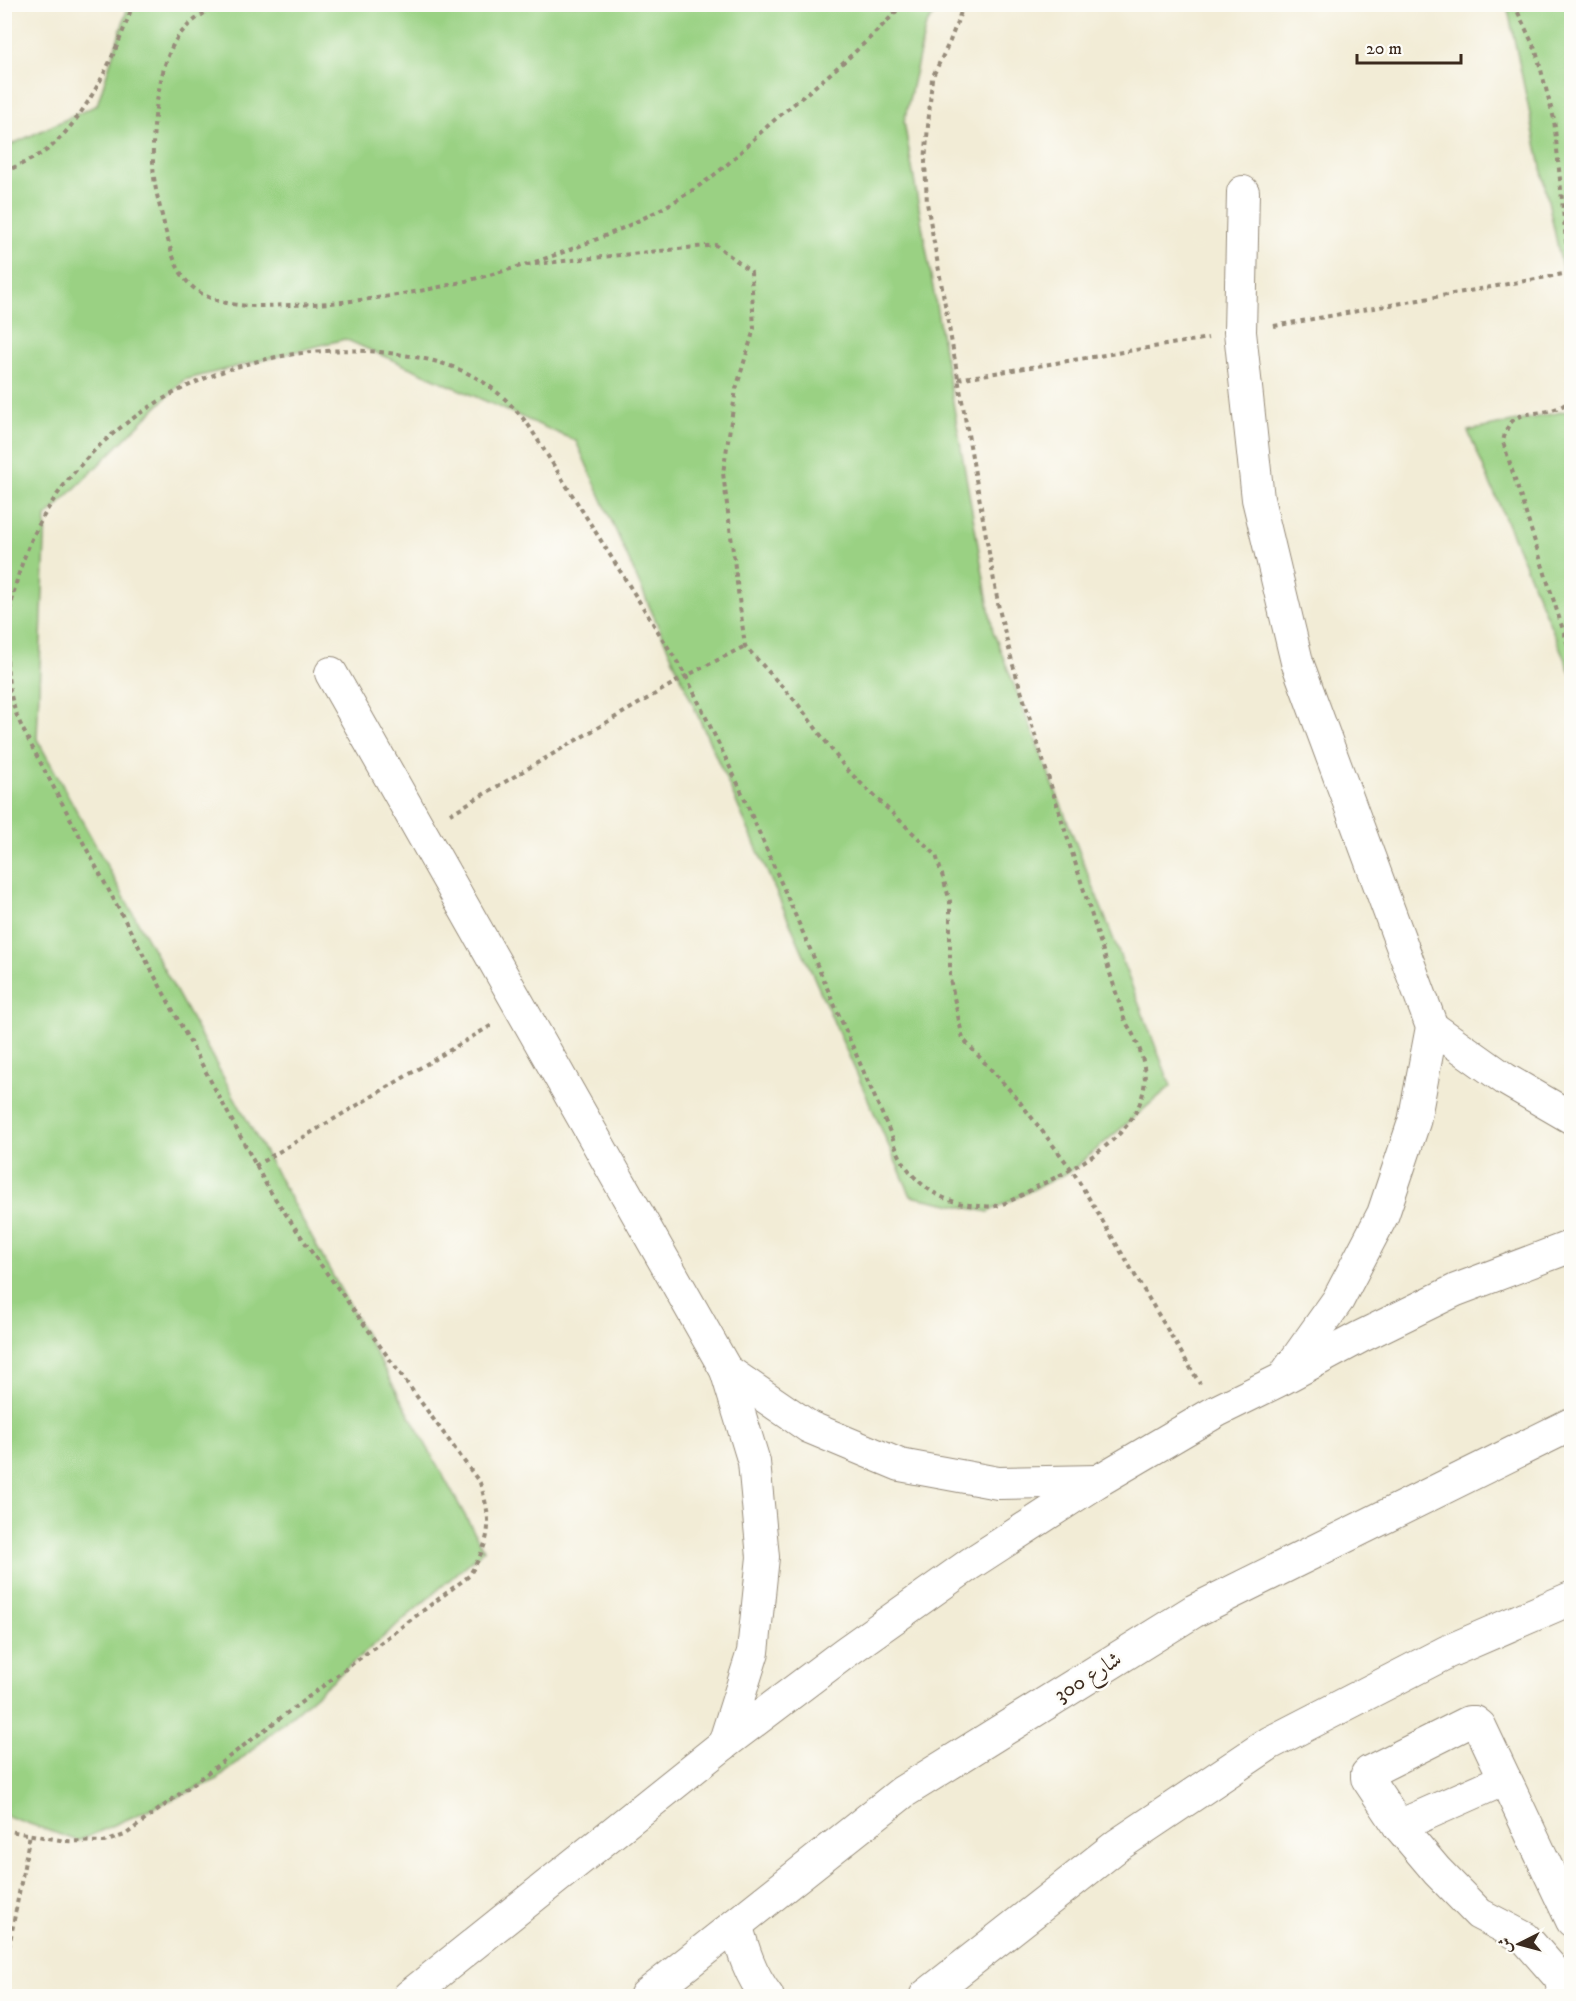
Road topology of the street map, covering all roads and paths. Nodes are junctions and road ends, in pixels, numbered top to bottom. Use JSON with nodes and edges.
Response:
{"nodes":[{"id":1,"x":133,"y":4,"type":"edge"},
{"id":2,"x":220,"y":4,"type":"edge"},
{"id":3,"x":903,"y":4,"type":"edge"},
{"id":4,"x":964,"y":4,"type":"edge"},
{"id":5,"x":1514,"y":4,"type":"edge"},
{"id":6,"x":4,"y":172,"type":"edge"},
{"id":7,"x":1243,"y":192,"type":"dead end"},
{"id":8,"x":526,"y":265,"type":"junction"},
{"id":9,"x":1572,"y":301,"type":"edge"},
{"id":10,"x":1572,"y":398,"type":"edge"},
{"id":11,"x":745,"y":646,"type":"junction"},
{"id":12,"x":1572,"y":658,"type":"edge"},
{"id":13,"x":331,"y":673,"type":"dead end"},
{"id":14,"x":686,"y":676,"type":"junction"},
{"id":15,"x":420,"y":831,"type":"junction"},
{"id":16,"x":521,"y":1008,"type":"junction"},
{"id":17,"x":1432,"y":1027,"type":"junction"},
{"id":18,"x":1572,"y":1118,"type":"edge"},
{"id":19,"x":255,"y":1166,"type":"junction"},
{"id":20,"x":1072,"y":1170,"type":"junction"},
{"id":21,"x":1572,"y":1246,"type":"edge"},
{"id":22,"x":726,"y":1370,"type":"junction"},
{"id":23,"x":1282,"y":1379,"type":"junction"},
{"id":24,"x":1217,"y":1411,"type":"junction"},
{"id":25,"x":1572,"y":1424,"type":"edge"},
{"id":26,"x":1098,"y":1481,"type":"junction"},
{"id":27,"x":1572,"y":1598,"type":"edge"},
{"id":28,"x":724,"y":1744,"type":"junction"},
{"id":29,"x":1505,"y":1779,"type":"junction"},
{"id":30,"x":1399,"y":1826,"type":"junction"},
{"id":31,"x":4,"y":1830,"type":"edge"},
{"id":32,"x":30,"y":1834,"type":"junction"},
{"id":33,"x":1572,"y":1921,"type":"edge"},
{"id":34,"x":736,"y":1925,"type":"junction"},
{"id":35,"x":4,"y":1974,"type":"edge"},
{"id":36,"x":409,"y":1996,"type":"edge"},
{"id":37,"x":646,"y":1996,"type":"edge"},
{"id":38,"x":767,"y":1996,"type":"edge"},
{"id":39,"x":926,"y":1996,"type":"edge"},
{"id":40,"x":1565,"y":1996,"type":"edge"}],
"edges":[{"from":1,"to":6,"type":"path"},
{"from":2,"to":8,"type":"path"},
{"from":3,"to":8,"type":"path"},
{"from":4,"to":20,"type":"path"},
{"from":5,"to":9,"type":"path"},
{"from":7,"to":17,"type":"street"},
{"from":8,"to":11,"type":"path"},
{"from":10,"to":12,"type":"path"},
{"from":11,"to":14,"type":"path"},
{"from":11,"to":20,"type":"path"},
{"from":13,"to":15,"type":"street"},
{"from":14,"to":15,"type":"path"},
{"from":14,"to":19,"type":"path"},
{"from":14,"to":20,"type":"path"},
{"from":15,"to":16,"type":"street"},
{"from":16,"to":19,"type":"path"},
{"from":16,"to":22,"type":"street"},
{"from":17,"to":18,"type":"street"},
{"from":17,"to":23,"type":"street"},
{"from":19,"to":32,"type":"path"},
{"from":20,"to":24,"type":"path"},
{"from":21,"to":23,"type":"street"},
{"from":22,"to":26,"type":"street"},
{"from":22,"to":28,"type":"street"},
{"from":23,"to":24,"type":"street"},
{"from":24,"to":26,"type":"street"},
{"from":25,"to":34,"type":"street","name":"شارع 300"},
{"from":26,"to":28,"type":"street"},
{"from":27,"to":39,"type":"street"},
{"from":28,"to":36,"type":"street"},
{"from":29,"to":30,"type":"street"},
{"from":29,"to":30,"type":"street"},
{"from":29,"to":33,"type":"street"},
{"from":30,"to":40,"type":"street"},
{"from":31,"to":32,"type":"path"},
{"from":32,"to":35,"type":"path"},
{"from":34,"to":37,"type":"street","name":"شارع 300"},
{"from":34,"to":38,"type":"street"}]}
